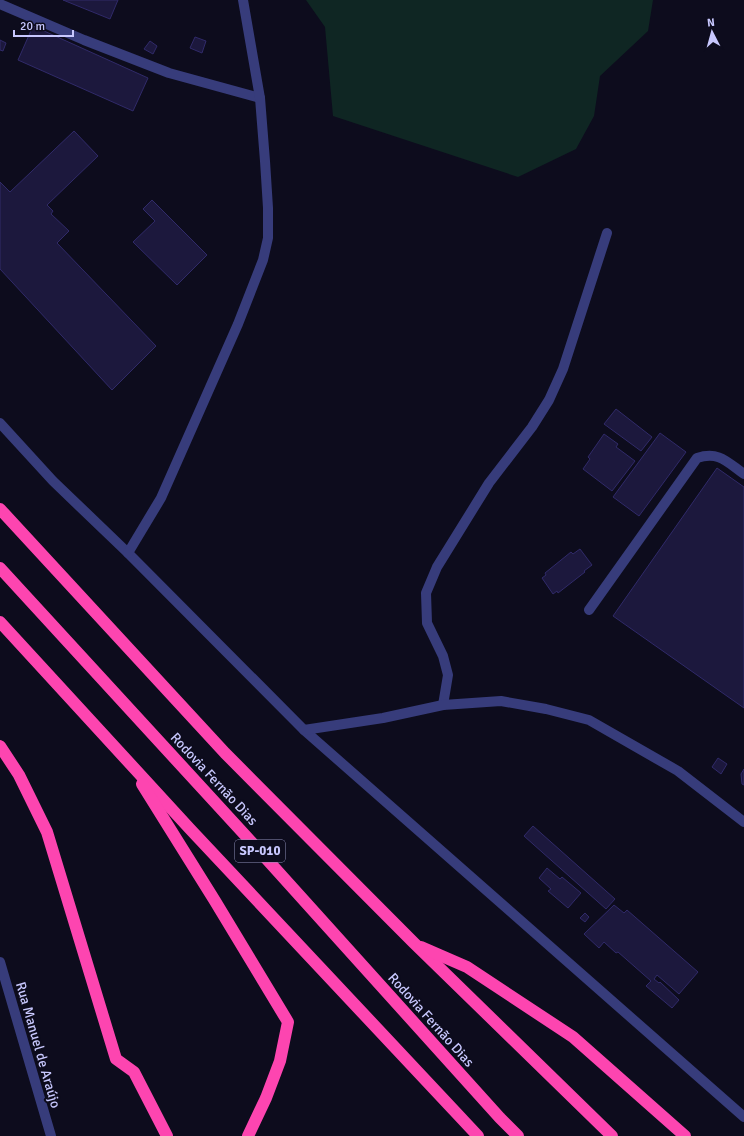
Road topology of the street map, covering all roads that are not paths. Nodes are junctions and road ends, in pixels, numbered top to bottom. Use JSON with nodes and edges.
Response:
{"nodes":[{"id":1,"x":243,"y":0,"type":"edge"},
{"id":2,"x":0,"y":4,"type":"edge"},
{"id":3,"x":260,"y":98,"type":"junction"},
{"id":4,"x":607,"y":233,"type":"dead end"},
{"id":5,"x":0,"y":423,"type":"edge"},
{"id":6,"x":744,"y":474,"type":"edge"},
{"id":7,"x":0,"y":509,"type":"edge"},
{"id":8,"x":128,"y":553,"type":"junction"},
{"id":9,"x":0,"y":568,"type":"edge"},
{"id":10,"x":589,"y":610,"type":"dead end"},
{"id":11,"x":0,"y":622,"type":"edge"},
{"id":12,"x":443,"y":705,"type":"junction"},
{"id":13,"x":304,"y":730,"type":"junction"},
{"id":14,"x":0,"y":746,"type":"edge"},
{"id":15,"x":125,"y":756,"type":"junction"},
{"id":16,"x":744,"y":822,"type":"edge"},
{"id":17,"x":414,"y":943,"type":"junction"},
{"id":18,"x":0,"y":962,"type":"edge"},
{"id":19,"x":744,"y":1117,"type":"edge"},
{"id":20,"x":51,"y":1136,"type":"edge"},
{"id":21,"x":167,"y":1136,"type":"edge"},
{"id":22,"x":248,"y":1136,"type":"edge"},
{"id":23,"x":478,"y":1136,"type":"edge"},
{"id":24,"x":518,"y":1136,"type":"edge"},
{"id":25,"x":612,"y":1136,"type":"edge"},
{"id":26,"x":685,"y":1136,"type":"edge"}],
"edges":[{"from":1,"to":3,"type":"street"},
{"from":2,"to":3,"type":"street"},
{"from":3,"to":8,"type":"street"},
{"from":4,"to":12,"type":"street"},
{"from":5,"to":8,"type":"street"},
{"from":6,"to":10,"type":"street"},
{"from":7,"to":17,"type":"highway"},
{"from":8,"to":13,"type":"street"},
{"from":9,"to":24,"type":"highway","name":"Rodovia Fernão Dias","number":"SP-010"},
{"from":11,"to":15,"type":"highway","number":"SP-010"},
{"from":12,"to":13,"type":"street"},
{"from":12,"to":16,"type":"street"},
{"from":13,"to":19,"type":"street"},
{"from":14,"to":21,"type":"highway"},
{"from":15,"to":22,"type":"highway"},
{"from":15,"to":23,"type":"highway","number":"SP-010"},
{"from":17,"to":25,"type":"highway"},
{"from":17,"to":26,"type":"highway"},
{"from":18,"to":20,"type":"street","name":"Rua Manuel de Araújo"}]}
